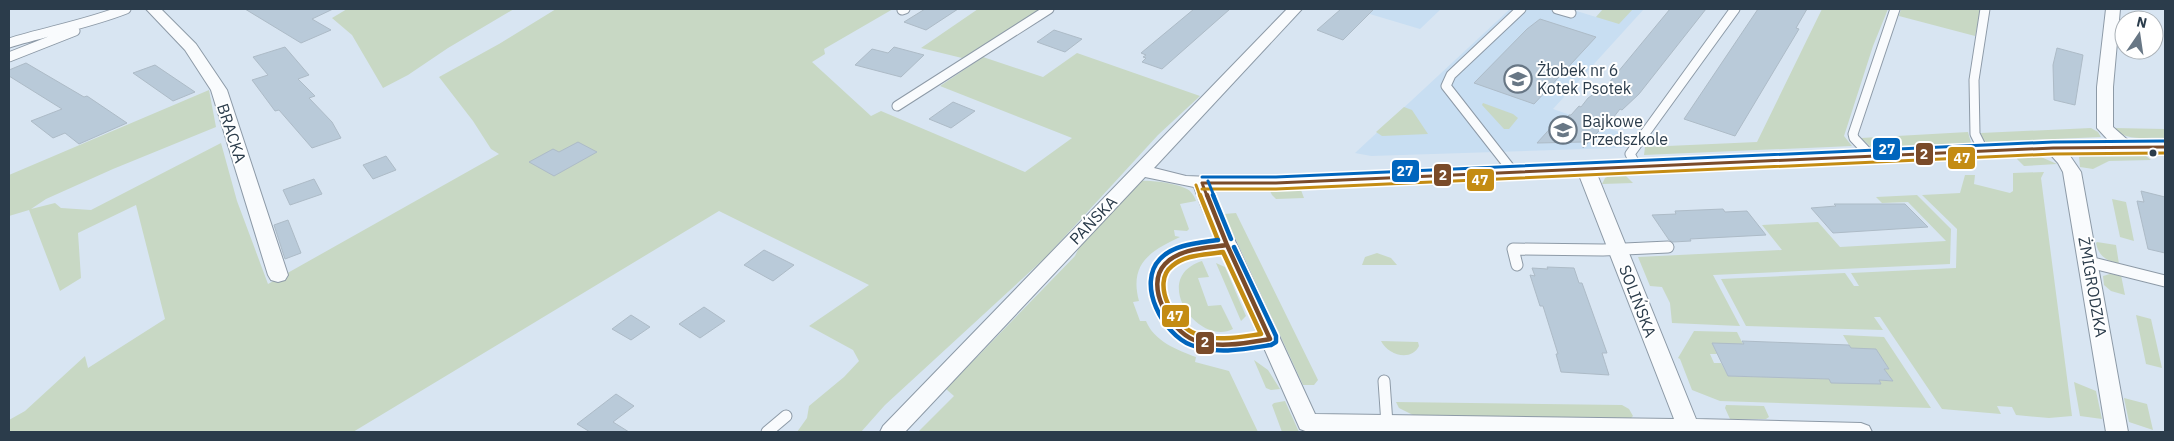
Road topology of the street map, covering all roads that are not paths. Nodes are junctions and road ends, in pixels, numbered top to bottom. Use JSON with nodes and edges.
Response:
{"nodes":[{"id":1,"x":126,"y":9,"type":"edge"},
{"id":2,"x":153,"y":9,"type":"edge"},
{"id":3,"x":1049,"y":9,"type":"edge"},
{"id":4,"x":1295,"y":9,"type":"edge"},
{"id":5,"x":1521,"y":9,"type":"edge"},
{"id":6,"x":1557,"y":9,"type":"edge"},
{"id":7,"x":1735,"y":9,"type":"edge"},
{"id":8,"x":1895,"y":9,"type":"edge"},
{"id":9,"x":1985,"y":9,"type":"edge"},
{"id":10,"x":2113,"y":9,"type":"edge"},
{"id":11,"x":1571,"y":13,"type":"dead end"},
{"id":12,"x":96,"y":21,"type":"junction"},
{"id":13,"x":9,"y":43,"type":"edge"},
{"id":14,"x":9,"y":57,"type":"edge"},
{"id":15,"x":897,"y":106,"type":"dead end"},
{"id":16,"x":2124,"y":146,"type":"junction"},
{"id":17,"x":2165,"y":147,"type":"edge"},
{"id":18,"x":2053,"y":148,"type":"junction"},
{"id":19,"x":1984,"y":152,"type":"junction"},
{"id":20,"x":1872,"y":157,"type":"junction"},
{"id":21,"x":1637,"y":167,"type":"junction"},
{"id":22,"x":1586,"y":169,"type":"junction"},
{"id":23,"x":1140,"y":170,"type":"junction"},
{"id":24,"x":1514,"y":173,"type":"junction"},
{"id":25,"x":1202,"y":183,"type":"junction"},
{"id":26,"x":1228,"y":245,"type":"junction"},
{"id":27,"x":1668,"y":247,"type":"dead end"},
{"id":28,"x":1618,"y":249,"type":"junction"},
{"id":29,"x":2089,"y":262,"type":"junction"},
{"id":30,"x":1517,"y":265,"type":"dead end"},
{"id":31,"x":278,"y":275,"type":"dead end"},
{"id":32,"x":2165,"y":282,"type":"edge"},
{"id":33,"x":1270,"y":339,"type":"junction"},
{"id":34,"x":1384,"y":381,"type":"dead end"},
{"id":35,"x":786,"y":416,"type":"dead end"},
{"id":36,"x":1387,"y":424,"type":"junction"},
{"id":37,"x":1689,"y":430,"type":"edge"},
{"id":38,"x":767,"y":432,"type":"edge"},
{"id":39,"x":891,"y":432,"type":"edge"},
{"id":40,"x":1861,"y":432,"type":"edge"},
{"id":41,"x":2117,"y":432,"type":"edge"}],
"edges":[{"from":1,"to":12,"type":"lane"},
{"from":2,"to":31,"type":"street","name":"BRACKA"},
{"from":3,"to":15,"type":"lane"},
{"from":4,"to":23,"type":"street","name":"PAŃSKA"},
{"from":5,"to":24,"type":"lane"},
{"from":6,"to":11,"type":"lane"},
{"from":7,"to":21,"type":"lane"},
{"from":8,"to":20,"type":"lane"},
{"from":9,"to":19,"type":"lane"},
{"from":10,"to":16,"type":"street"},
{"from":12,"to":13,"type":"lane"},
{"from":12,"to":14,"type":"lane"},
{"from":16,"to":17,"type":"street"},
{"from":16,"to":18,"type":"street"},
{"from":18,"to":19,"type":"street"},
{"from":18,"to":29,"type":"street","name":"ŻMIGRODZKA"},
{"from":19,"to":20,"type":"street"},
{"from":20,"to":21,"type":"street"},
{"from":21,"to":22,"type":"street"},
{"from":22,"to":24,"type":"street"},
{"from":22,"to":28,"type":"street","name":"SOLIŃSKA"},
{"from":23,"to":25,"type":"street"},
{"from":23,"to":39,"type":"street","name":"PAŃSKA"},
{"from":24,"to":25,"type":"street"},
{"from":25,"to":26,"type":"street"},
{"from":26,"to":33,"type":"street"},
{"from":26,"to":33,"type":"lane"},
{"from":27,"to":28,"type":"lane"},
{"from":28,"to":30,"type":"lane"},
{"from":28,"to":37,"type":"street","name":"SOLIŃSKA"},
{"from":29,"to":32,"type":"lane"},
{"from":29,"to":41,"type":"street","name":"ŻMIGRODZKA"},
{"from":33,"to":36,"type":"street"},
{"from":34,"to":36,"type":"lane"},
{"from":35,"to":38,"type":"lane"},
{"from":36,"to":37,"type":"street"},
{"from":37,"to":40,"type":"street"}]}
